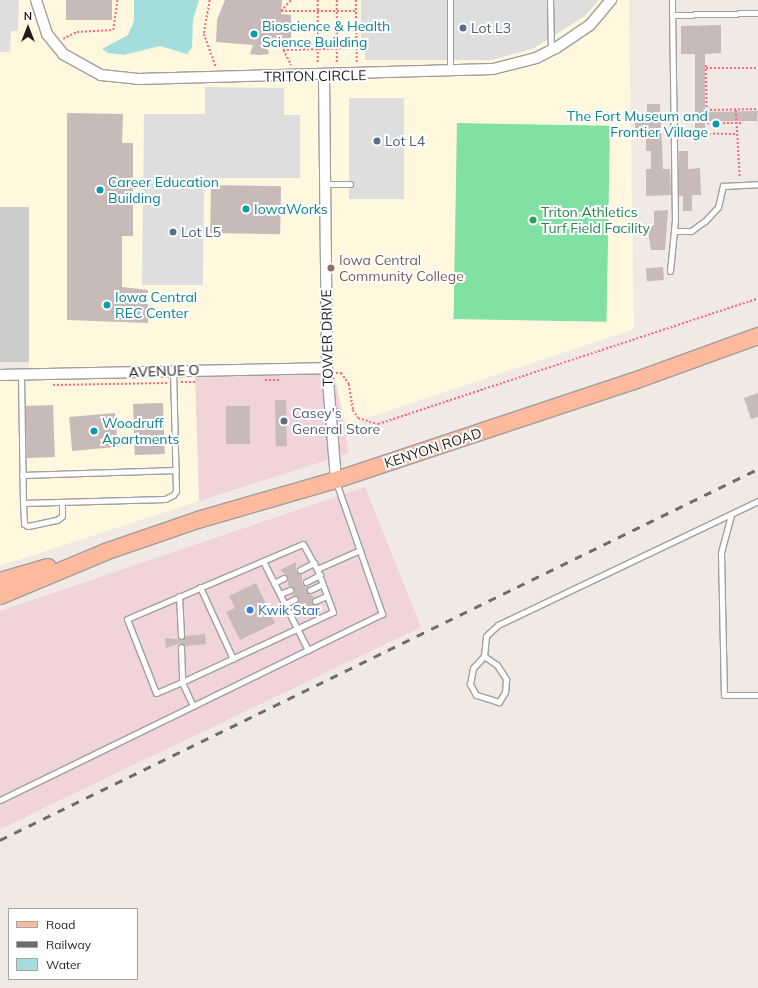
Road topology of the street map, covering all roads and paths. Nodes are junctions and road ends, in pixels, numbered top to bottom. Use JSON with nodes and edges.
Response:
{"nodes":[{"id":1,"x":36,"y":0,"type":"edge"},
{"id":2,"x":117,"y":0,"type":"edge"},
{"id":3,"x":210,"y":0,"type":"edge"},
{"id":4,"x":290,"y":0,"type":"edge"},
{"id":5,"x":318,"y":0,"type":"edge"},
{"id":6,"x":337,"y":0,"type":"edge"},
{"id":7,"x":356,"y":0,"type":"edge"},
{"id":8,"x":450,"y":0,"type":"edge"},
{"id":9,"x":550,"y":0,"type":"edge"},
{"id":10,"x":611,"y":0,"type":"edge"},
{"id":11,"x":672,"y":0,"type":"edge"},
{"id":12,"x":318,"y":11,"type":"junction"},
{"id":13,"x":337,"y":11,"type":"junction"},
{"id":14,"x":356,"y":11,"type":"junction"},
{"id":15,"x":758,"y":13,"type":"edge"},
{"id":16,"x":672,"y":15,"type":"junction"},
{"id":17,"x":280,"y":43,"type":"dead end"},
{"id":18,"x":54,"y":45,"type":"junction"},
{"id":19,"x":356,"y":48,"type":"junction"},
{"id":20,"x":318,"y":49,"type":"junction"},
{"id":21,"x":337,"y":49,"type":"junction"},
{"id":22,"x":283,"y":50,"type":"junction"},
{"id":23,"x":551,"y":50,"type":"junction"},
{"id":24,"x":758,"y":68,"type":"edge"},
{"id":25,"x":450,"y":72,"type":"junction"},
{"id":26,"x":357,"y":75,"type":"junction"},
{"id":27,"x":297,"y":76,"type":"junction"},
{"id":28,"x":321,"y":76,"type":"junction"},
{"id":29,"x":337,"y":76,"type":"junction"},
{"id":30,"x":216,"y":78,"type":"junction"},
{"id":31,"x":758,"y":109,"type":"edge"},
{"id":32,"x":706,"y":110,"type":"junction"},
{"id":33,"x":736,"y":110,"type":"junction"},
{"id":34,"x":736,"y":123,"type":"junction"},
{"id":35,"x":743,"y":123,"type":"dead end"},
{"id":36,"x":674,"y":132,"type":"junction"},
{"id":37,"x":737,"y":134,"type":"junction"},
{"id":38,"x":325,"y":184,"type":"junction"},
{"id":39,"x":350,"y":184,"type":"dead end"},
{"id":40,"x":758,"y":184,"type":"edge"},
{"id":41,"x":740,"y":185,"type":"junction"},
{"id":42,"x":674,"y":231,"type":"junction"},
{"id":43,"x":670,"y":271,"type":"dead end"},
{"id":44,"x":758,"y":298,"type":"edge"},
{"id":45,"x":758,"y":336,"type":"edge"},
{"id":46,"x":172,"y":370,"type":"junction"},
{"id":47,"x":327,"y":371,"type":"junction"},
{"id":48,"x":0,"y":375,"type":"edge"},
{"id":49,"x":22,"y":375,"type":"junction"},
{"id":50,"x":283,"y":379,"type":"dead end"},
{"id":51,"x":262,"y":380,"type":"dead end"},
{"id":52,"x":203,"y":381,"type":"dead end"},
{"id":53,"x":173,"y":383,"type":"junction"},
{"id":54,"x":46,"y":385,"type":"dead end"},
{"id":55,"x":176,"y":470,"type":"junction"},
{"id":56,"x":22,"y":475,"type":"junction"},
{"id":57,"x":336,"y":480,"type":"junction"},
{"id":58,"x":758,"y":501,"type":"edge"},
{"id":59,"x":62,"y":502,"type":"junction"},
{"id":60,"x":23,"y":503,"type":"junction"},
{"id":61,"x":731,"y":515,"type":"junction"},
{"id":62,"x":360,"y":550,"type":"junction"},
{"id":63,"x":105,"y":552,"type":"junction"},
{"id":64,"x":263,"y":561,"type":"junction"},
{"id":65,"x":316,"y":566,"type":"junction"},
{"id":66,"x":300,"y":570,"type":"dead end"},
{"id":67,"x":320,"y":575,"type":"junction"},
{"id":68,"x":284,"y":578,"type":"dead end"},
{"id":69,"x":0,"y":581,"type":"edge"},
{"id":70,"x":306,"y":582,"type":"dead end"},
{"id":71,"x":274,"y":583,"type":"junction"},
{"id":72,"x":323,"y":584,"type":"junction"},
{"id":73,"x":200,"y":587,"type":"junction"},
{"id":74,"x":290,"y":590,"type":"dead end"},
{"id":75,"x":310,"y":590,"type":"dead end"},
{"id":76,"x":280,"y":594,"type":"junction"},
{"id":77,"x":0,"y":596,"type":"edge"},
{"id":78,"x":179,"y":596,"type":"junction"},
{"id":79,"x":327,"y":596,"type":"junction"},
{"id":80,"x":295,"y":599,"type":"dead end"},
{"id":81,"x":315,"y":601,"type":"dead end"},
{"id":82,"x":285,"y":604,"type":"junction"},
{"id":83,"x":300,"y":609,"type":"dead end"},
{"id":84,"x":290,"y":614,"type":"junction"},
{"id":85,"x":296,"y":629,"type":"junction"},
{"id":86,"x":181,"y":636,"type":"dead end"},
{"id":87,"x":181,"y":647,"type":"dead end"},
{"id":88,"x":308,"y":650,"type":"junction"},
{"id":89,"x":484,"y":656,"type":"junction"},
{"id":90,"x":233,"y":659,"type":"junction"},
{"id":91,"x":182,"y":682,"type":"junction"},
{"id":92,"x":758,"y":695,"type":"edge"},
{"id":93,"x":193,"y":706,"type":"junction"},
{"id":94,"x":0,"y":800,"type":"edge"}],
"edges":[{"from":1,"to":18,"type":"street","name":"TRITON CIRCLE"},
{"from":2,"to":18,"type":"path"},
{"from":3,"to":30,"type":"path"},
{"from":4,"to":12,"type":"path"},
{"from":5,"to":12,"type":"path"},
{"from":6,"to":13,"type":"path"},
{"from":7,"to":14,"type":"path"},
{"from":8,"to":25,"type":"lane"},
{"from":9,"to":23,"type":"lane"},
{"from":10,"to":23,"type":"street","name":"TRITON CIRCLE"},
{"from":11,"to":16,"type":"lane"},
{"from":12,"to":13,"type":"path"},
{"from":12,"to":20,"type":"path"},
{"from":13,"to":14,"type":"path"},
{"from":13,"to":21,"type":"path"},
{"from":14,"to":19,"type":"path"},
{"from":15,"to":16,"type":"lane"},
{"from":16,"to":36,"type":"lane"},
{"from":17,"to":22,"type":"path"},
{"from":18,"to":30,"type":"street","name":"TRITON CIRCLE"},
{"from":19,"to":21,"type":"path"},
{"from":19,"to":26,"type":"path"},
{"from":20,"to":21,"type":"path"},
{"from":20,"to":22,"type":"path"},
{"from":20,"to":28,"type":"path"},
{"from":21,"to":29,"type":"path"},
{"from":22,"to":27,"type":"path"},
{"from":23,"to":25,"type":"street","name":"TRITON CIRCLE"},
{"from":24,"to":32,"type":"path"},
{"from":25,"to":26,"type":"street","name":"TRITON CIRCLE"},
{"from":26,"to":29,"type":"street","name":"TRITON CIRCLE"},
{"from":27,"to":28,"type":"street","name":"TRITON CIRCLE"},
{"from":27,"to":30,"type":"street","name":"TRITON CIRCLE"},
{"from":28,"to":29,"type":"street","name":"TRITON CIRCLE"},
{"from":28,"to":38,"type":"street","name":"TOWER DRIVE"},
{"from":31,"to":33,"type":"path"},
{"from":32,"to":33,"type":"path"},
{"from":32,"to":34,"type":"path"},
{"from":33,"to":34,"type":"path"},
{"from":34,"to":35,"type":"path"},
{"from":34,"to":37,"type":"path"},
{"from":36,"to":37,"type":"path"},
{"from":36,"to":42,"type":"lane"},
{"from":37,"to":41,"type":"path"},
{"from":38,"to":39,"type":"lane"},
{"from":38,"to":47,"type":"street","name":"TOWER DRIVE"},
{"from":40,"to":41,"type":"lane"},
{"from":41,"to":42,"type":"lane"},
{"from":42,"to":43,"type":"lane"},
{"from":44,"to":47,"type":"path"},
{"from":45,"to":57,"type":"main road","name":"KENYON ROAD"},
{"from":46,"to":47,"type":"street","name":"AVENUE O"},
{"from":46,"to":49,"type":"street","name":"AVENUE O"},
{"from":46,"to":53,"type":"lane"},
{"from":47,"to":57,"type":"street","name":"TOWER DRIVE"},
{"from":48,"to":49,"type":"street","name":"AVENUE O"},
{"from":49,"to":56,"type":"lane"},
{"from":50,"to":51,"type":"path"},
{"from":52,"to":53,"type":"path"},
{"from":53,"to":54,"type":"path"},
{"from":53,"to":55,"type":"lane"},
{"from":55,"to":56,"type":"lane"},
{"from":55,"to":59,"type":"lane"},
{"from":56,"to":60,"type":"lane"},
{"from":57,"to":62,"type":"lane"},
{"from":57,"to":63,"type":"main road","name":"KENYON ROAD"},
{"from":58,"to":61,"type":"lane"},
{"from":59,"to":60,"type":"lane"},
{"from":59,"to":60,"type":"lane"},
{"from":61,"to":89,"type":"lane"},
{"from":61,"to":92,"type":"lane"},
{"from":62,"to":65,"type":"lane"},
{"from":62,"to":88,"type":"lane"},
{"from":63,"to":69,"type":"main road","name":"KENYON ROAD"},
{"from":63,"to":77,"type":"main road","name":"KENYON ROAD"},
{"from":64,"to":65,"type":"lane"},
{"from":64,"to":71,"type":"lane"},
{"from":64,"to":73,"type":"lane"},
{"from":65,"to":66,"type":"lane"},
{"from":65,"to":67,"type":"lane"},
{"from":67,"to":70,"type":"lane"},
{"from":67,"to":72,"type":"lane"},
{"from":68,"to":71,"type":"lane"},
{"from":71,"to":76,"type":"lane"},
{"from":72,"to":75,"type":"lane"},
{"from":72,"to":79,"type":"lane"},
{"from":73,"to":78,"type":"lane"},
{"from":73,"to":90,"type":"lane"},
{"from":74,"to":76,"type":"lane"},
{"from":76,"to":82,"type":"lane"},
{"from":78,"to":86,"type":"lane"},
{"from":78,"to":91,"type":"lane"},
{"from":79,"to":81,"type":"lane"},
{"from":79,"to":85,"type":"lane"},
{"from":80,"to":82,"type":"lane"},
{"from":82,"to":84,"type":"lane"},
{"from":83,"to":84,"type":"lane"},
{"from":84,"to":85,"type":"lane"},
{"from":85,"to":88,"type":"lane"},
{"from":85,"to":90,"type":"lane"},
{"from":87,"to":91,"type":"lane"},
{"from":88,"to":93,"type":"lane"},
{"from":89,"to":89,"type":"lane"},
{"from":90,"to":91,"type":"lane"},
{"from":91,"to":93,"type":"lane"},
{"from":93,"to":94,"type":"lane"}]}
